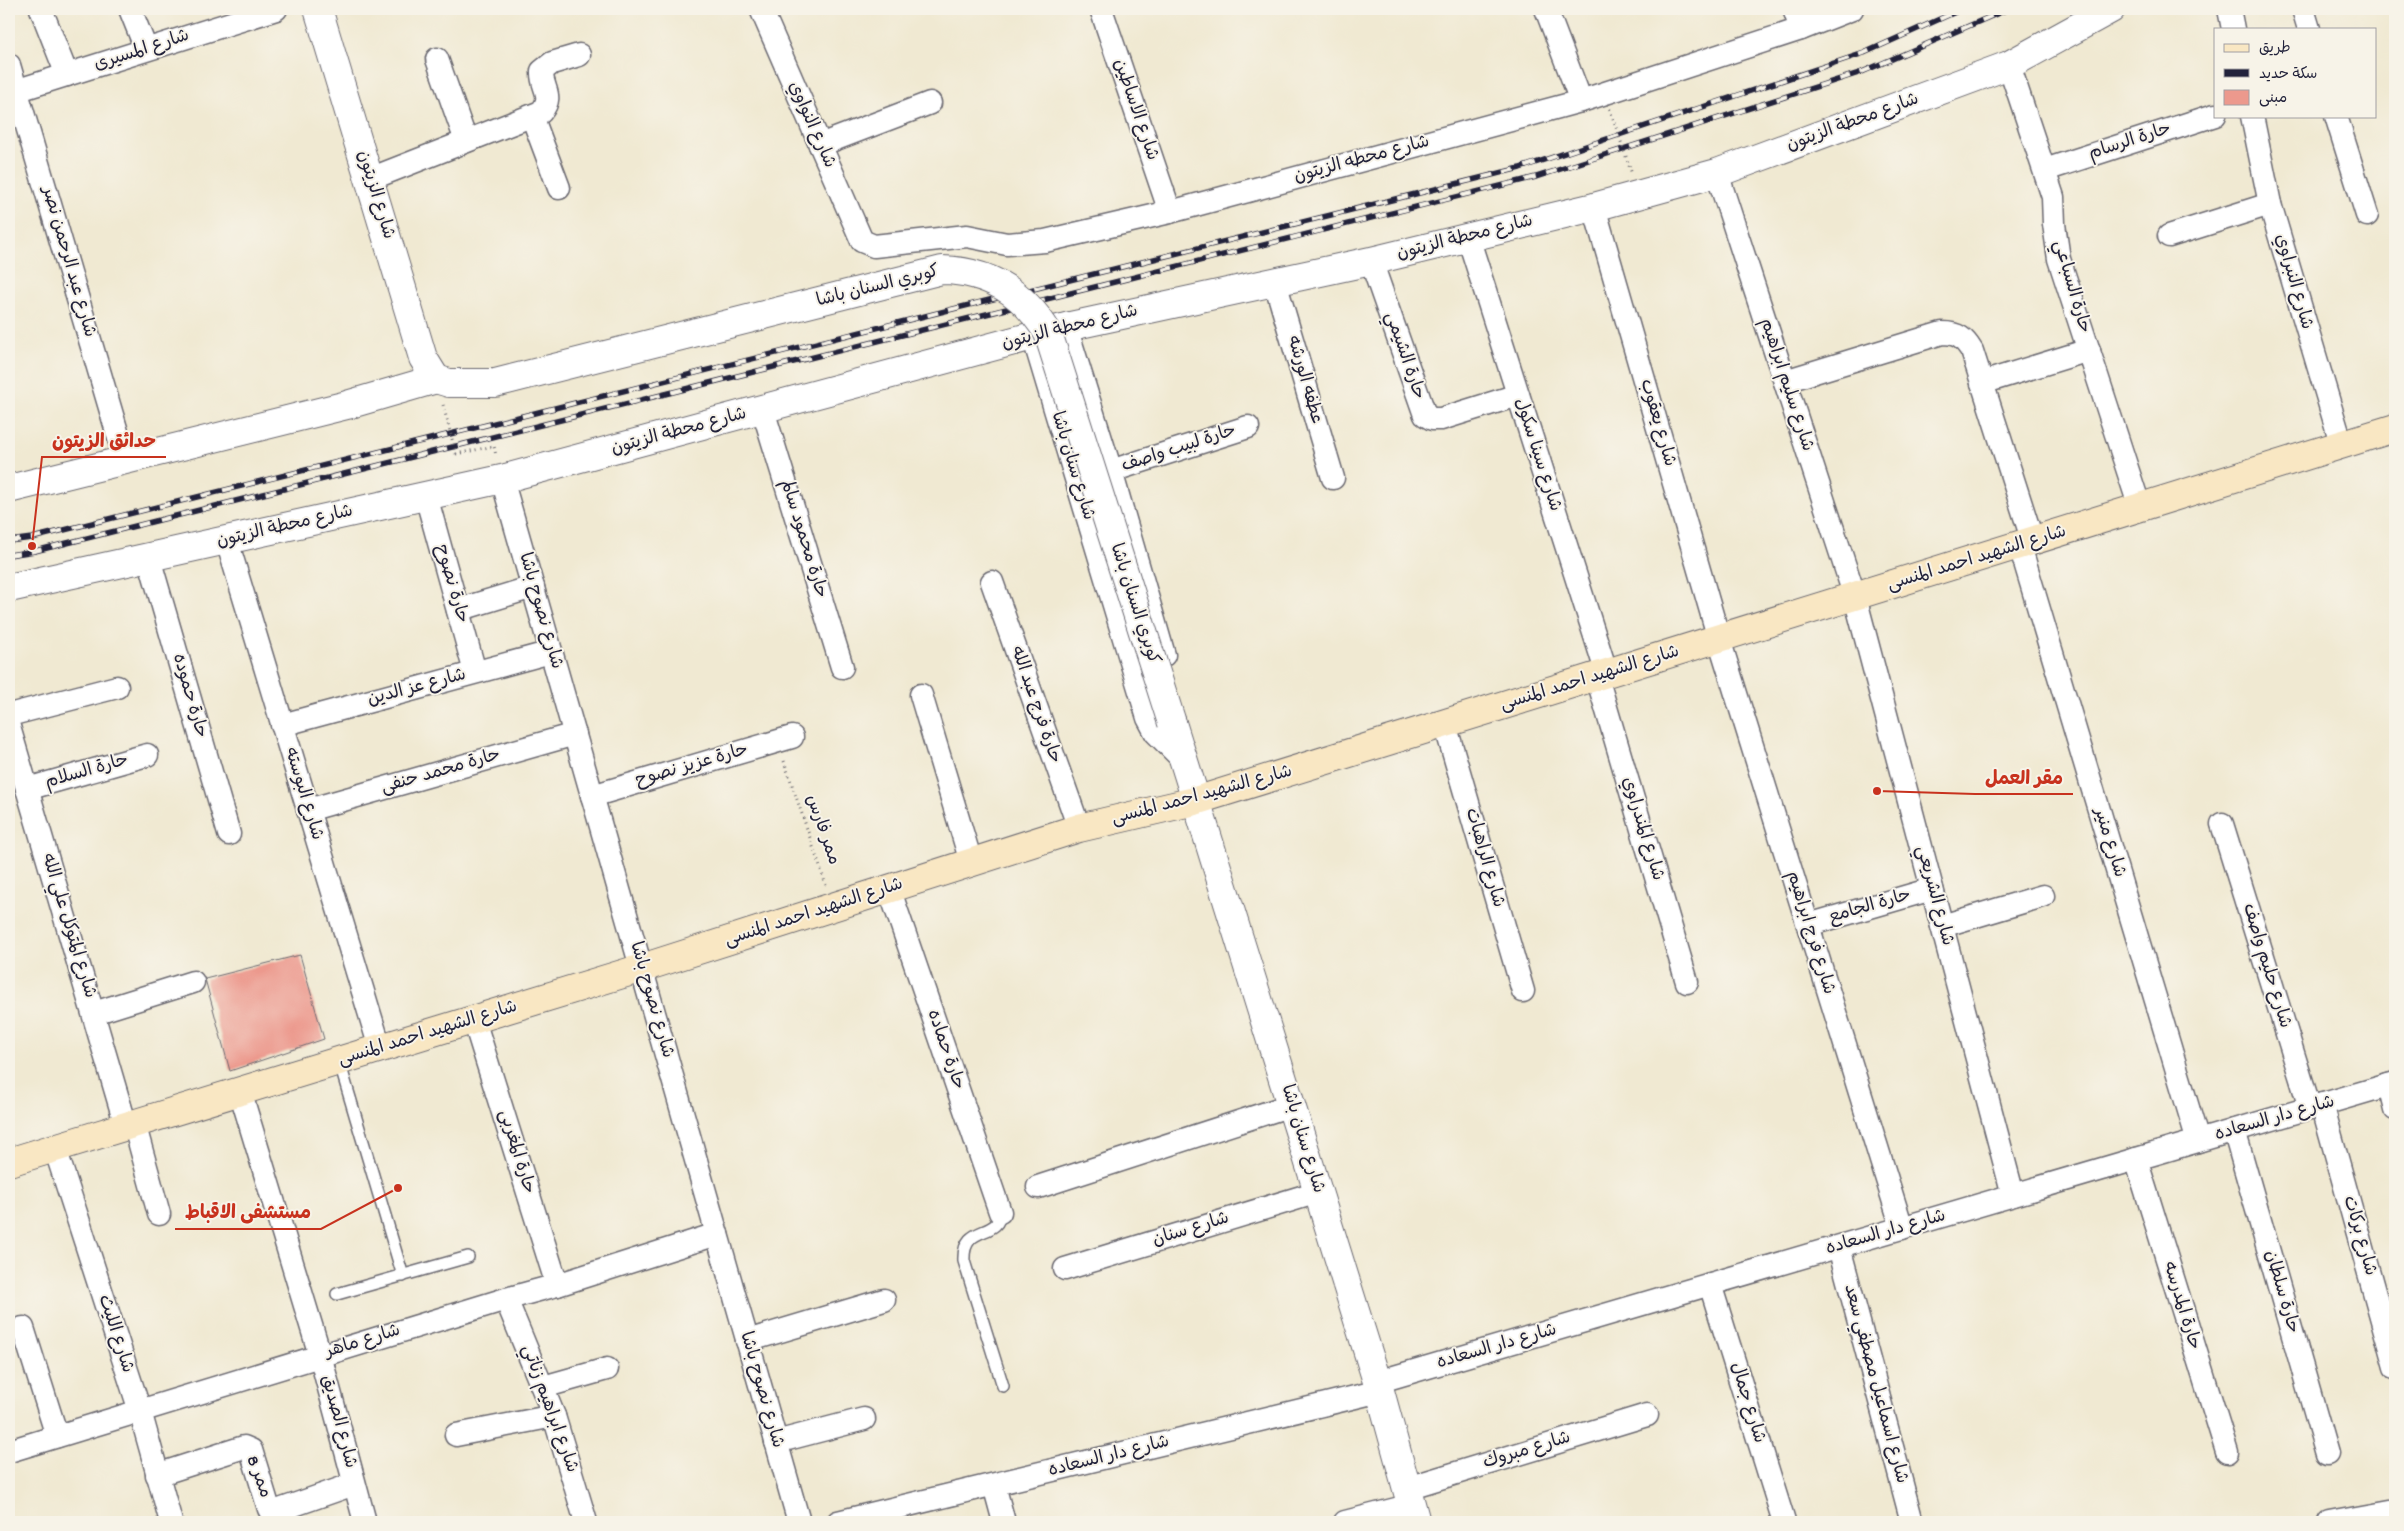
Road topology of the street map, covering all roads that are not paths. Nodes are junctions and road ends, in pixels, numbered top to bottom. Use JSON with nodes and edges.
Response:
{"nodes":[{"id":1,"x":41,"y":9,"type":"edge"},
{"id":2,"x":130,"y":9,"type":"edge"},
{"id":3,"x":276,"y":9,"type":"edge"},
{"id":4,"x":318,"y":9,"type":"edge"},
{"id":5,"x":761,"y":9,"type":"edge"},
{"id":6,"x":1546,"y":9,"type":"edge"},
{"id":7,"x":1852,"y":9,"type":"edge"},
{"id":8,"x":2111,"y":9,"type":"edge"},
{"id":9,"x":2229,"y":9,"type":"edge"},
{"id":10,"x":2303,"y":9,"type":"edge"},
{"id":11,"x":1106,"y":10,"type":"edge"},
{"id":12,"x":1798,"y":19,"type":"edge"},
{"id":13,"x":2233,"y":28,"type":"edge"},
{"id":14,"x":2309,"y":28,"type":"edge"},
{"id":15,"x":146,"y":49,"type":"junction"},
{"id":16,"x":579,"y":55,"type":"dead end"},
{"id":17,"x":437,"y":59,"type":"dead end"},
{"id":18,"x":9,"y":65,"type":"edge"},
{"id":19,"x":2008,"y":65,"type":"junction"},
{"id":20,"x":67,"y":75,"type":"junction"},
{"id":21,"x":13,"y":92,"type":"edge"},
{"id":22,"x":1581,"y":100,"type":"junction"},
{"id":23,"x":930,"y":103,"type":"dead end"},
{"id":24,"x":2214,"y":115,"type":"edge"},
{"id":25,"x":532,"y":116,"type":"junction"},
{"id":26,"x":2252,"y":118,"type":"edge"},
{"id":27,"x":2337,"y":118,"type":"edge"},
{"id":28,"x":466,"y":141,"type":"junction"},
{"id":29,"x":820,"y":145,"type":"junction"},
{"id":30,"x":2045,"y":170,"type":"junction"},
{"id":31,"x":1717,"y":173,"type":"junction"},
{"id":32,"x":370,"y":179,"type":"junction"},
{"id":33,"x":559,"y":188,"type":"dead end"},
{"id":34,"x":2270,"y":204,"type":"junction"},
{"id":35,"x":1594,"y":207,"type":"junction"},
{"id":36,"x":1170,"y":212,"type":"junction"},
{"id":37,"x":2367,"y":215,"type":"dead end"},
{"id":38,"x":2169,"y":236,"type":"dead end"},
{"id":39,"x":1468,"y":237,"type":"junction"},
{"id":40,"x":862,"y":241,"type":"joint"},
{"id":41,"x":1371,"y":261,"type":"junction"},
{"id":42,"x":1275,"y":282,"type":"junction"},
{"id":43,"x":1066,"y":327,"type":"junction"},
{"id":44,"x":1033,"y":336,"type":"junction"},
{"id":45,"x":2089,"y":350,"type":"junction"},
{"id":46,"x":436,"y":379,"type":"junction"},
{"id":47,"x":1785,"y":381,"type":"junction"},
{"id":48,"x":1982,"y":383,"type":"junction"},
{"id":49,"x":1518,"y":395,"type":"junction"},
{"id":50,"x":763,"y":410,"type":"junction"},
{"id":51,"x":1248,"y":428,"type":"dead end"},
{"id":52,"x":2395,"y":428,"type":"edge"},
{"id":53,"x":2342,"y":446,"type":"junction"},
{"id":54,"x":125,"y":459,"type":"junction"},
{"id":55,"x":1111,"y":471,"type":"junction"},
{"id":56,"x":502,"y":478,"type":"junction"},
{"id":57,"x":1333,"y":478,"type":"dead end"},
{"id":58,"x":9,"y":490,"type":"edge"},
{"id":59,"x":426,"y":496,"type":"junction"},
{"id":60,"x":2140,"y":508,"type":"junction"},
{"id":61,"x":227,"y":541,"type":"junction"},
{"id":62,"x":2027,"y":544,"type":"junction"},
{"id":63,"x":149,"y":558,"type":"junction"},
{"id":64,"x":992,"y":582,"type":"dead end"},
{"id":65,"x":532,"y":587,"type":"junction"},
{"id":66,"x":9,"y":588,"type":"edge"},
{"id":67,"x":1855,"y":597,"type":"junction"},
{"id":68,"x":458,"y":610,"type":"junction"},
{"id":69,"x":1719,"y":639,"type":"junction"},
{"id":70,"x":551,"y":652,"type":"junction"},
{"id":71,"x":842,"y":668,"type":"dead end"},
{"id":72,"x":476,"y":672,"type":"junction"},
{"id":73,"x":1602,"y":675,"type":"junction"},
{"id":74,"x":117,"y":687,"type":"dead end"},
{"id":75,"x":921,"y":695,"type":"dead end"},
{"id":76,"x":9,"y":715,"type":"edge"},
{"id":77,"x":1172,"y":723,"type":"joint"},
{"id":78,"x":1445,"y":724,"type":"junction"},
{"id":79,"x":282,"y":725,"type":"junction"},
{"id":80,"x":9,"y":727,"type":"edge"},
{"id":81,"x":575,"y":734,"type":"junction"},
{"id":82,"x":792,"y":737,"type":"dead end"},
{"id":83,"x":146,"y":755,"type":"dead end"},
{"id":84,"x":1181,"y":758,"type":"junction"},
{"id":85,"x":27,"y":790,"type":"junction"},
{"id":86,"x":592,"y":796,"type":"junction"},
{"id":87,"x":1195,"y":801,"type":"junction"},
{"id":88,"x":308,"y":810,"type":"junction"},
{"id":89,"x":2222,"y":824,"type":"dead end"},
{"id":90,"x":1079,"y":828,"type":"junction"},
{"id":91,"x":229,"y":834,"type":"dead end"},
{"id":92,"x":971,"y":862,"type":"junction"},
{"id":93,"x":889,"y":888,"type":"junction"},
{"id":94,"x":1932,"y":889,"type":"junction"},
{"id":95,"x":2043,"y":896,"type":"dead end"},
{"id":96,"x":1808,"y":925,"type":"junction"},
{"id":97,"x":1942,"y":926,"type":"junction"},
{"id":98,"x":642,"y":968,"type":"junction"},
{"id":99,"x":193,"y":982,"type":"dead end"},
{"id":100,"x":1687,"y":982,"type":"dead end"},
{"id":101,"x":1523,"y":991,"type":"dead end"},
{"id":102,"x":94,"y":1013,"type":"junction"},
{"id":103,"x":474,"y":1020,"type":"junction"},
{"id":104,"x":380,"y":1048,"type":"junction"},
{"id":105,"x":339,"y":1061,"type":"junction"},
{"id":106,"x":2392,"y":1084,"type":"edge"},
{"id":107,"x":240,"y":1092,"type":"junction"},
{"id":108,"x":1291,"y":1105,"type":"junction"},
{"id":109,"x":2316,"y":1106,"type":"junction"},
{"id":110,"x":2395,"y":1109,"type":"edge"},
{"id":111,"x":130,"y":1125,"type":"junction"},
{"id":112,"x":2234,"y":1130,"type":"junction"},
{"id":113,"x":2198,"y":1141,"type":"junction"},
{"id":114,"x":56,"y":1148,"type":"junction"},
{"id":115,"x":2136,"y":1159,"type":"junction"},
{"id":116,"x":9,"y":1162,"type":"edge"},
{"id":117,"x":1038,"y":1187,"type":"dead end"},
{"id":118,"x":1318,"y":1192,"type":"junction"},
{"id":119,"x":2013,"y":1195,"type":"junction"},
{"id":120,"x":1000,"y":1212,"type":"joint"},
{"id":121,"x":159,"y":1214,"type":"dead end"},
{"id":122,"x":1902,"y":1228,"type":"junction"},
{"id":123,"x":717,"y":1234,"type":"junction"},
{"id":124,"x":1839,"y":1247,"type":"junction"},
{"id":125,"x":468,"y":1257,"type":"dead end"},
{"id":126,"x":1065,"y":1269,"type":"dead end"},
{"id":127,"x":403,"y":1276,"type":"junction"},
{"id":128,"x":1710,"y":1284,"type":"junction"},
{"id":129,"x":557,"y":1285,"type":"junction"},
{"id":130,"x":337,"y":1294,"type":"dead end"},
{"id":131,"x":506,"y":1299,"type":"junction"},
{"id":132,"x":884,"y":1300,"type":"dead end"},
{"id":133,"x":23,"y":1328,"type":"dead end"},
{"id":134,"x":747,"y":1341,"type":"junction"},
{"id":135,"x":320,"y":1355,"type":"junction"},
{"id":136,"x":2395,"y":1367,"type":"edge"},
{"id":137,"x":607,"y":1369,"type":"dead end"},
{"id":138,"x":543,"y":1386,"type":"junction"},
{"id":139,"x":1002,"y":1386,"type":"dead end"},
{"id":140,"x":1378,"y":1387,"type":"junction"},
{"id":141,"x":140,"y":1411,"type":"junction"},
{"id":142,"x":1647,"y":1415,"type":"dead end"},
{"id":143,"x":554,"y":1416,"type":"junction"},
{"id":144,"x":864,"y":1419,"type":"dead end"},
{"id":145,"x":456,"y":1435,"type":"dead end"},
{"id":146,"x":57,"y":1436,"type":"junction"},
{"id":147,"x":776,"y":1442,"type":"junction"},
{"id":148,"x":9,"y":1451,"type":"edge"},
{"id":149,"x":2227,"y":1452,"type":"dead end"},
{"id":150,"x":2327,"y":1454,"type":"dead end"},
{"id":151,"x":158,"y":1475,"type":"junction"},
{"id":152,"x":354,"y":1484,"type":"junction"},
{"id":153,"x":994,"y":1485,"type":"junction"},
{"id":154,"x":1412,"y":1505,"type":"edge"},
{"id":155,"x":2395,"y":1510,"type":"edge"},
{"id":156,"x":171,"y":1522,"type":"edge"},
{"id":157,"x":365,"y":1522,"type":"edge"},
{"id":158,"x":586,"y":1522,"type":"edge"},
{"id":159,"x":799,"y":1522,"type":"edge"},
{"id":160,"x":838,"y":1522,"type":"edge"},
{"id":161,"x":1004,"y":1522,"type":"edge"},
{"id":162,"x":1345,"y":1522,"type":"edge"},
{"id":163,"x":1784,"y":1522,"type":"edge"},
{"id":164,"x":1912,"y":1522,"type":"edge"},
{"id":165,"x":2329,"y":1522,"type":"edge"}],
"edges":[{"from":1,"to":20,"type":"street"},
{"from":2,"to":15,"type":"street"},
{"from":3,"to":15,"type":"street","name":"شارع المسيرى"},
{"from":4,"to":32,"type":"street","name":"شارع الزيتون"},
{"from":5,"to":29,"type":"street","name":"شارع النواوي"},
{"from":6,"to":22,"type":"street"},
{"from":7,"to":12,"type":"street","name":"شارع محطه الزيتون"},
{"from":8,"to":19,"type":"street","name":"شارع محطة الزيتون"},
{"from":9,"to":13,"type":"street"},
{"from":10,"to":14,"type":"street"},
{"from":11,"to":36,"type":"street","name":"شارع الاساطين"},
{"from":12,"to":22,"type":"street","name":"شارع محطه الزيتون"},
{"from":15,"to":20,"type":"street","name":"شارع المسيرى"},
{"from":16,"to":25,"type":"street"},
{"from":17,"to":28,"type":"street"},
{"from":18,"to":21,"type":"street","name":"شارع عبد الرحمن نصر"},
{"from":19,"to":30,"type":"street","name":"حارة السباعي"},
{"from":19,"to":31,"type":"street","name":"شارع محطة الزيتون"},
{"from":20,"to":21,"type":"street","name":"شارع المسيرى"},
{"from":21,"to":54,"type":"street","name":"شارع عبد الرحمن نصر"},
{"from":22,"to":36,"type":"street","name":"شارع محطه الزيتون"},
{"from":23,"to":29,"type":"street"},
{"from":24,"to":30,"type":"street","name":"حارة الرسام"},
{"from":25,"to":28,"type":"street"},
{"from":25,"to":33,"type":"street"},
{"from":26,"to":34,"type":"street","name":"شارع النبراوي"},
{"from":27,"to":37,"type":"street"},
{"from":28,"to":32,"type":"street"},
{"from":29,"to":40,"type":"street","name":"شارع النواوي"},
{"from":30,"to":45,"type":"street","name":"حارة السباعي"},
{"from":31,"to":35,"type":"street","name":"شارع محطة الزيتون"},
{"from":31,"to":47,"type":"street","name":"شارع سليم ابراهيم"},
{"from":32,"to":46,"type":"street","name":"شارع الزيتون"},
{"from":34,"to":38,"type":"street"},
{"from":34,"to":53,"type":"street","name":"شارع النبراوي"},
{"from":35,"to":39,"type":"street","name":"شارع محطة الزيتون"},
{"from":35,"to":69,"type":"street","name":"شارع يعقوب"},
{"from":36,"to":40,"type":"street","name":"شارع محطه الزيتون"},
{"from":39,"to":41,"type":"street","name":"شارع محطة الزيتون"},
{"from":39,"to":49,"type":"street","name":"شارع سينا سكول"},
{"from":41,"to":42,"type":"street","name":"شارع محطة الزيتون"},
{"from":41,"to":49,"type":"street","name":"حارة الشيمي"},
{"from":42,"to":43,"type":"street","name":"شارع محطة الزيتون"},
{"from":42,"to":57,"type":"street","name":"عطفه الورشه"},
{"from":43,"to":44,"type":"street","name":"شارع محطة الزيتون"},
{"from":43,"to":55,"type":"street","name":"شارع سنان باشا"},
{"from":44,"to":50,"type":"street","name":"شارع محطة الزيتون"},
{"from":44,"to":84,"type":"street","name":"شارع سنان باشا"},
{"from":45,"to":48,"type":"street"},
{"from":45,"to":60,"type":"street","name":"حارة السباعي"},
{"from":46,"to":54,"type":"street"},
{"from":46,"to":77,"type":"street","name":"كوبري السنان باشا","bridge":true},
{"from":47,"to":48,"type":"street","name":"شارع منير"},
{"from":47,"to":67,"type":"street","name":"شارع سليم ابراهيم"},
{"from":48,"to":62,"type":"street","name":"شارع منير"},
{"from":49,"to":73,"type":"street","name":"شارع سينا سكول"},
{"from":50,"to":56,"type":"street","name":"شارع محطة الزيتون"},
{"from":50,"to":71,"type":"street","name":"حارة محمود سالم"},
{"from":51,"to":55,"type":"street","name":"حارة لبيب واصف"},
{"from":52,"to":53,"type":"main road","name":"شارع الشهيد احمد المنسى"},
{"from":53,"to":60,"type":"main road","name":"شارع الشهيد احمد المنسى"},
{"from":54,"to":58,"type":"street"},
{"from":55,"to":84,"type":"street","name":"شارع سنان باشا"},
{"from":56,"to":59,"type":"street","name":"شارع محطة الزيتون"},
{"from":56,"to":65,"type":"street","name":"شارع نصوح باشا"},
{"from":59,"to":61,"type":"street","name":"شارع محطة الزيتون"},
{"from":59,"to":68,"type":"street","name":"حارة نصوح"},
{"from":60,"to":62,"type":"main road","name":"شارع الشهيد احمد المنسى"},
{"from":61,"to":63,"type":"street","name":"شارع محطة الزيتون"},
{"from":61,"to":79,"type":"street","name":"شارع البوسته"},
{"from":62,"to":67,"type":"main road","name":"شارع الشهيد احمد المنسى"},
{"from":62,"to":113,"type":"street","name":"شارع منير"},
{"from":63,"to":66,"type":"street","name":"شارع محطة الزيتون"},
{"from":63,"to":91,"type":"street","name":"حارة حموده"},
{"from":64,"to":90,"type":"street","name":"حارة فرج عبد الله"},
{"from":65,"to":68,"type":"street"},
{"from":65,"to":70,"type":"street","name":"شارع نصوح باشا"},
{"from":67,"to":69,"type":"main road","name":"شارع الشهيد احمد المنسى"},
{"from":67,"to":94,"type":"street","name":"شارع الشريعي"},
{"from":68,"to":72,"type":"street","name":"حارة نصوح"},
{"from":69,"to":73,"type":"main road","name":"شارع الشهيد احمد المنسى"},
{"from":69,"to":96,"type":"street","name":"شارع فرج ابراهيم"},
{"from":70,"to":72,"type":"street","name":"شارع عز الدين"},
{"from":70,"to":81,"type":"street","name":"شارع نصوح باشا"},
{"from":72,"to":79,"type":"street","name":"شارع عز الدين"},
{"from":73,"to":78,"type":"main road","name":"شارع الشهيد احمد المنسى"},
{"from":73,"to":100,"type":"street","name":"شارع المندراوي"},
{"from":74,"to":76,"type":"street"},
{"from":75,"to":92,"type":"street"},
{"from":77,"to":84,"type":"street","name":"شارع سنان باشا"},
{"from":78,"to":87,"type":"main road","name":"شارع الشهيد احمد المنسى"},
{"from":78,"to":101,"type":"street","name":"شارع الراهبات"},
{"from":79,"to":88,"type":"street","name":"شارع البوسته"},
{"from":80,"to":85,"type":"street","name":"شارع المتوكل علي الله"},
{"from":81,"to":86,"type":"street","name":"شارع نصوح باشا"},
{"from":81,"to":88,"type":"street","name":"حارة محمد حنفى"},
{"from":82,"to":86,"type":"street","name":"حارة عزيز نصوح"},
{"from":83,"to":85,"type":"street","name":"حارة السلام"},
{"from":84,"to":87,"type":"street","name":"شارع سنان باشا"},
{"from":85,"to":102,"type":"street","name":"شارع المتوكل علي الله"},
{"from":86,"to":98,"type":"street","name":"شارع نصوح باشا"},
{"from":87,"to":90,"type":"main road","name":"شارع الشهيد احمد المنسى"},
{"from":87,"to":108,"type":"street","name":"شارع سنان باشا"},
{"from":88,"to":104,"type":"street","name":"شارع البوسته"},
{"from":89,"to":109,"type":"street","name":"شارع حليم واصف"},
{"from":90,"to":92,"type":"main road","name":"شارع الشهيد احمد المنسى"},
{"from":92,"to":93,"type":"main road","name":"شارع الشهيد احمد المنسى"},
{"from":93,"to":98,"type":"main road","name":"شارع الشهيد احمد المنسى"},
{"from":93,"to":120,"type":"street","name":"حارة حماده"},
{"from":94,"to":96,"type":"street","name":"حارة الجامع"},
{"from":94,"to":97,"type":"street","name":"شارع الشريعي"},
{"from":95,"to":97,"type":"street"},
{"from":96,"to":122,"type":"street","name":"شارع فرج ابراهيم"},
{"from":97,"to":119,"type":"street","name":"شارع الشريعي"},
{"from":98,"to":103,"type":"main road","name":"شارع الشهيد احمد المنسى"},
{"from":98,"to":123,"type":"street","name":"شارع نصوح باشا"},
{"from":99,"to":102,"type":"street"},
{"from":102,"to":111,"type":"street","name":"شارع المتوكل علي الله"},
{"from":103,"to":104,"type":"main road","name":"شارع الشهيد احمد المنسى"},
{"from":103,"to":129,"type":"street","name":"حارة المغربى"},
{"from":104,"to":105,"type":"main road","name":"شارع الشهيد احمد المنسى"},
{"from":105,"to":107,"type":"main road","name":"شارع الشهيد احمد المنسى"},
{"from":105,"to":127,"type":"lane"},
{"from":106,"to":109,"type":"street","name":"شارع دار السعاده"},
{"from":106,"to":110,"type":"street"},
{"from":107,"to":111,"type":"main road","name":"شارع الشهيد احمد المنسى"},
{"from":107,"to":135,"type":"street","name":"شارع الصديق"},
{"from":108,"to":117,"type":"street"},
{"from":108,"to":118,"type":"street","name":"شارع سنان باشا"},
{"from":109,"to":112,"type":"street","name":"شارع دار السعاده"},
{"from":109,"to":136,"type":"street","name":"شارع بركات"},
{"from":111,"to":114,"type":"main road","name":"شارع الشهيد احمد المنسى"},
{"from":111,"to":121,"type":"street","name":"شارع المتوكل علي الله"},
{"from":112,"to":113,"type":"street","name":"شارع دار السعاده"},
{"from":112,"to":150,"type":"street","name":"حارة سلطان"},
{"from":113,"to":115,"type":"street","name":"شارع دار السعاده"},
{"from":114,"to":116,"type":"main road","name":"شارع الشهيد احمد المنسى"},
{"from":114,"to":141,"type":"street","name":"شارع الليث"},
{"from":115,"to":119,"type":"street","name":"شارع دار السعاده"},
{"from":115,"to":149,"type":"street","name":"حارة المدرسه"},
{"from":118,"to":126,"type":"street","name":"شارع سنان"},
{"from":118,"to":140,"type":"street","name":"شارع سنان باشا"},
{"from":119,"to":122,"type":"street","name":"شارع دار السعاده"},
{"from":120,"to":139,"type":"lane"},
{"from":122,"to":124,"type":"street","name":"شارع دار السعاده"},
{"from":123,"to":129,"type":"street","name":"شارع ماهر"},
{"from":123,"to":134,"type":"street","name":"شارع نصوح باشا"},
{"from":124,"to":128,"type":"street","name":"شارع دار السعاده"},
{"from":124,"to":164,"type":"street","name":"شارع اسماعيل مصطفي سعد"},
{"from":125,"to":127,"type":"lane"},
{"from":127,"to":130,"type":"lane"},
{"from":128,"to":140,"type":"street","name":"شارع دار السعاده"},
{"from":128,"to":163,"type":"street","name":"شارع جمال"},
{"from":129,"to":131,"type":"street","name":"شارع ماهر"},
{"from":131,"to":135,"type":"street","name":"شارع ماهر"},
{"from":131,"to":138,"type":"street","name":"شارع ابراهيم زناتي"},
{"from":132,"to":134,"type":"street"},
{"from":133,"to":146,"type":"street"},
{"from":134,"to":147,"type":"street","name":"شارع نصوح باشا"},
{"from":135,"to":141,"type":"street","name":"شارع ماهر"},
{"from":135,"to":152,"type":"street","name":"شارع الصديق"},
{"from":137,"to":138,"type":"street"},
{"from":138,"to":143,"type":"street","name":"شارع ابراهيم زناتي"},
{"from":140,"to":153,"type":"street","name":"شارع دار السعاده"},
{"from":140,"to":154,"type":"street","name":"شارع سنان باشا"},
{"from":141,"to":146,"type":"street","name":"شارع ماهر"},
{"from":141,"to":151,"type":"street","name":"شارع الليث"},
{"from":142,"to":154,"type":"street","name":"شارع مبروك"},
{"from":143,"to":145,"type":"street"},
{"from":143,"to":158,"type":"street","name":"شارع ابراهيم زناتي"},
{"from":144,"to":147,"type":"street"},
{"from":146,"to":148,"type":"street","name":"شارع ماهر"},
{"from":147,"to":159,"type":"street","name":"شارع نصوح باشا"},
{"from":151,"to":152,"type":"street","name":"ممر 8"},
{"from":151,"to":156,"type":"street","name":"شارع الليث"},
{"from":152,"to":157,"type":"street","name":"شارع الصديق"},
{"from":153,"to":160,"type":"street","name":"شارع دار السعاده"},
{"from":153,"to":161,"type":"street"},
{"from":154,"to":162,"type":"street","name":"شارع مبروك"},
{"from":155,"to":165,"type":"street"}]}
